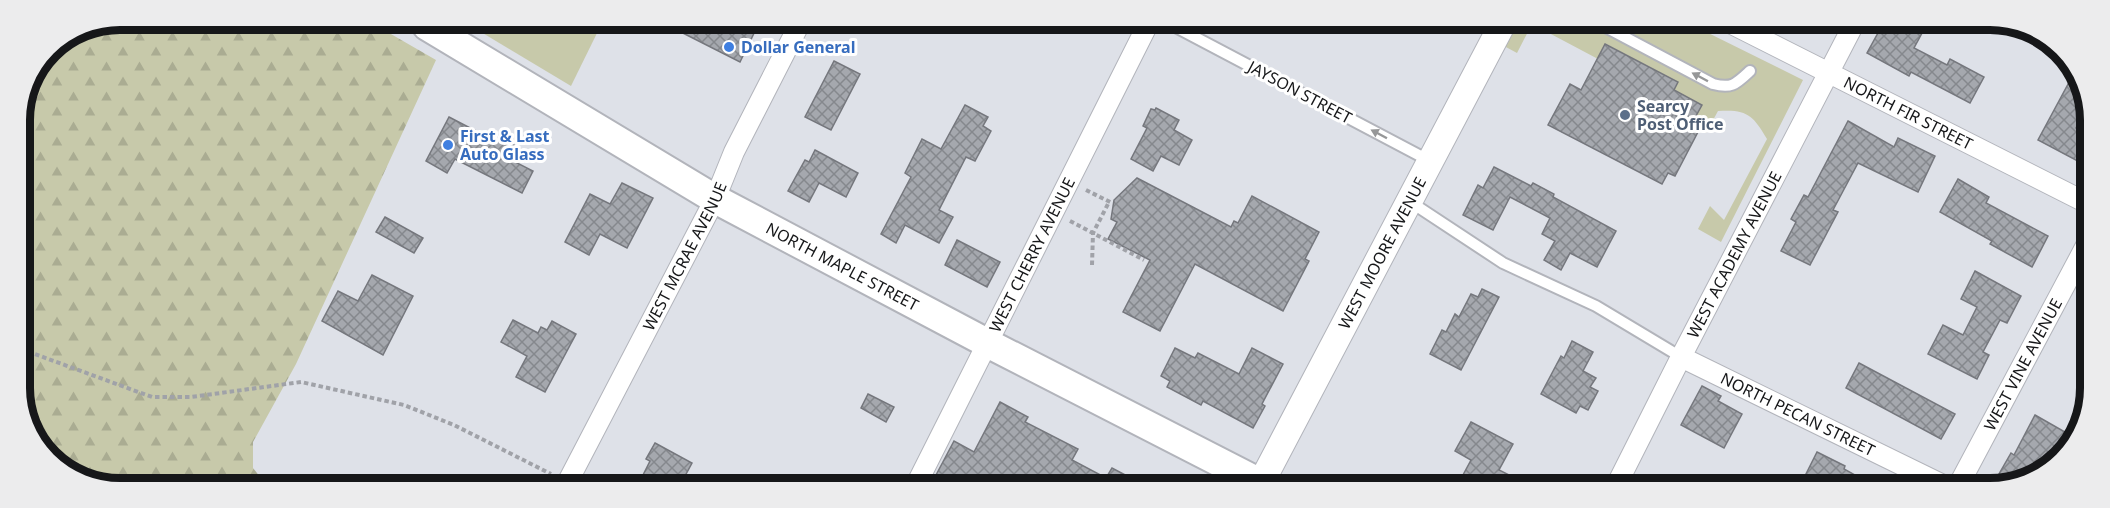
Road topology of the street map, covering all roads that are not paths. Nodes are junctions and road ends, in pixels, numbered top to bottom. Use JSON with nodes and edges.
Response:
{"nodes":[{"id":1,"x":434,"y":30,"type":"edge"},
{"id":2,"x":796,"y":30,"type":"edge"},
{"id":3,"x":1145,"y":30,"type":"edge"},
{"id":4,"x":1181,"y":30,"type":"edge"},
{"id":5,"x":1499,"y":30,"type":"edge"},
{"id":6,"x":1613,"y":30,"type":"edge"},
{"id":7,"x":1743,"y":30,"type":"edge"},
{"id":8,"x":1851,"y":30,"type":"edge"},
{"id":9,"x":1750,"y":71,"type":"dead end"},
{"id":10,"x":1828,"y":74,"type":"junction"},
{"id":11,"x":1430,"y":161,"type":"junction"},
{"id":12,"x":715,"y":198,"type":"junction"},
{"id":13,"x":2080,"y":200,"type":"edge"},
{"id":14,"x":1409,"y":201,"type":"junction"},
{"id":15,"x":2080,"y":257,"type":"edge"},
{"id":16,"x":988,"y":344,"type":"junction"},
{"id":17,"x":1681,"y":357,"type":"junction"},
{"id":18,"x":571,"y":478,"type":"edge"},
{"id":19,"x":920,"y":478,"type":"edge"},
{"id":20,"x":1251,"y":478,"type":"edge"},
{"id":21,"x":1269,"y":478,"type":"edge"},
{"id":22,"x":1620,"y":478,"type":"edge"},
{"id":23,"x":1929,"y":478,"type":"edge"},
{"id":24,"x":1962,"y":478,"type":"edge"}],
"edges":[{"from":1,"to":12,"type":"main road","name":"NORTH MAPLE STREET"},
{"from":2,"to":12,"type":"street","name":"WEST MCRAE AVENUE"},
{"from":3,"to":16,"type":"street","name":"WEST CHERRY AVENUE"},
{"from":11,"to":4,"type":"lane","name":"JAYSON STREET","one_way":true},
{"from":5,"to":11,"type":"street","name":"WEST MOORE AVENUE"},
{"from":9,"to":6,"type":"lane","one_way":true},
{"from":7,"to":10,"type":"street","name":"NORTH FIR STREET"},
{"from":8,"to":10,"type":"street","name":"WEST ACADEMY AVENUE"},
{"from":10,"to":13,"type":"street","name":"NORTH FIR STREET"},
{"from":10,"to":17,"type":"street","name":"WEST ACADEMY AVENUE"},
{"from":11,"to":14,"type":"street","name":"WEST MOORE AVENUE"},
{"from":12,"to":16,"type":"main road","name":"NORTH MAPLE STREET"},
{"from":12,"to":18,"type":"street","name":"WEST MCRAE AVENUE"},
{"from":14,"to":17,"type":"lane"},
{"from":14,"to":21,"type":"street","name":"WEST MOORE AVENUE"},
{"from":15,"to":24,"type":"street","name":"WEST VINE AVENUE"},
{"from":16,"to":19,"type":"street","name":"WEST CHERRY AVENUE"},
{"from":16,"to":20,"type":"main road","name":"NORTH MAPLE STREET"},
{"from":17,"to":22,"type":"street","name":"WEST ACADEMY AVENUE"},
{"from":17,"to":23,"type":"street","name":"NORTH PECAN STREET"}]}
